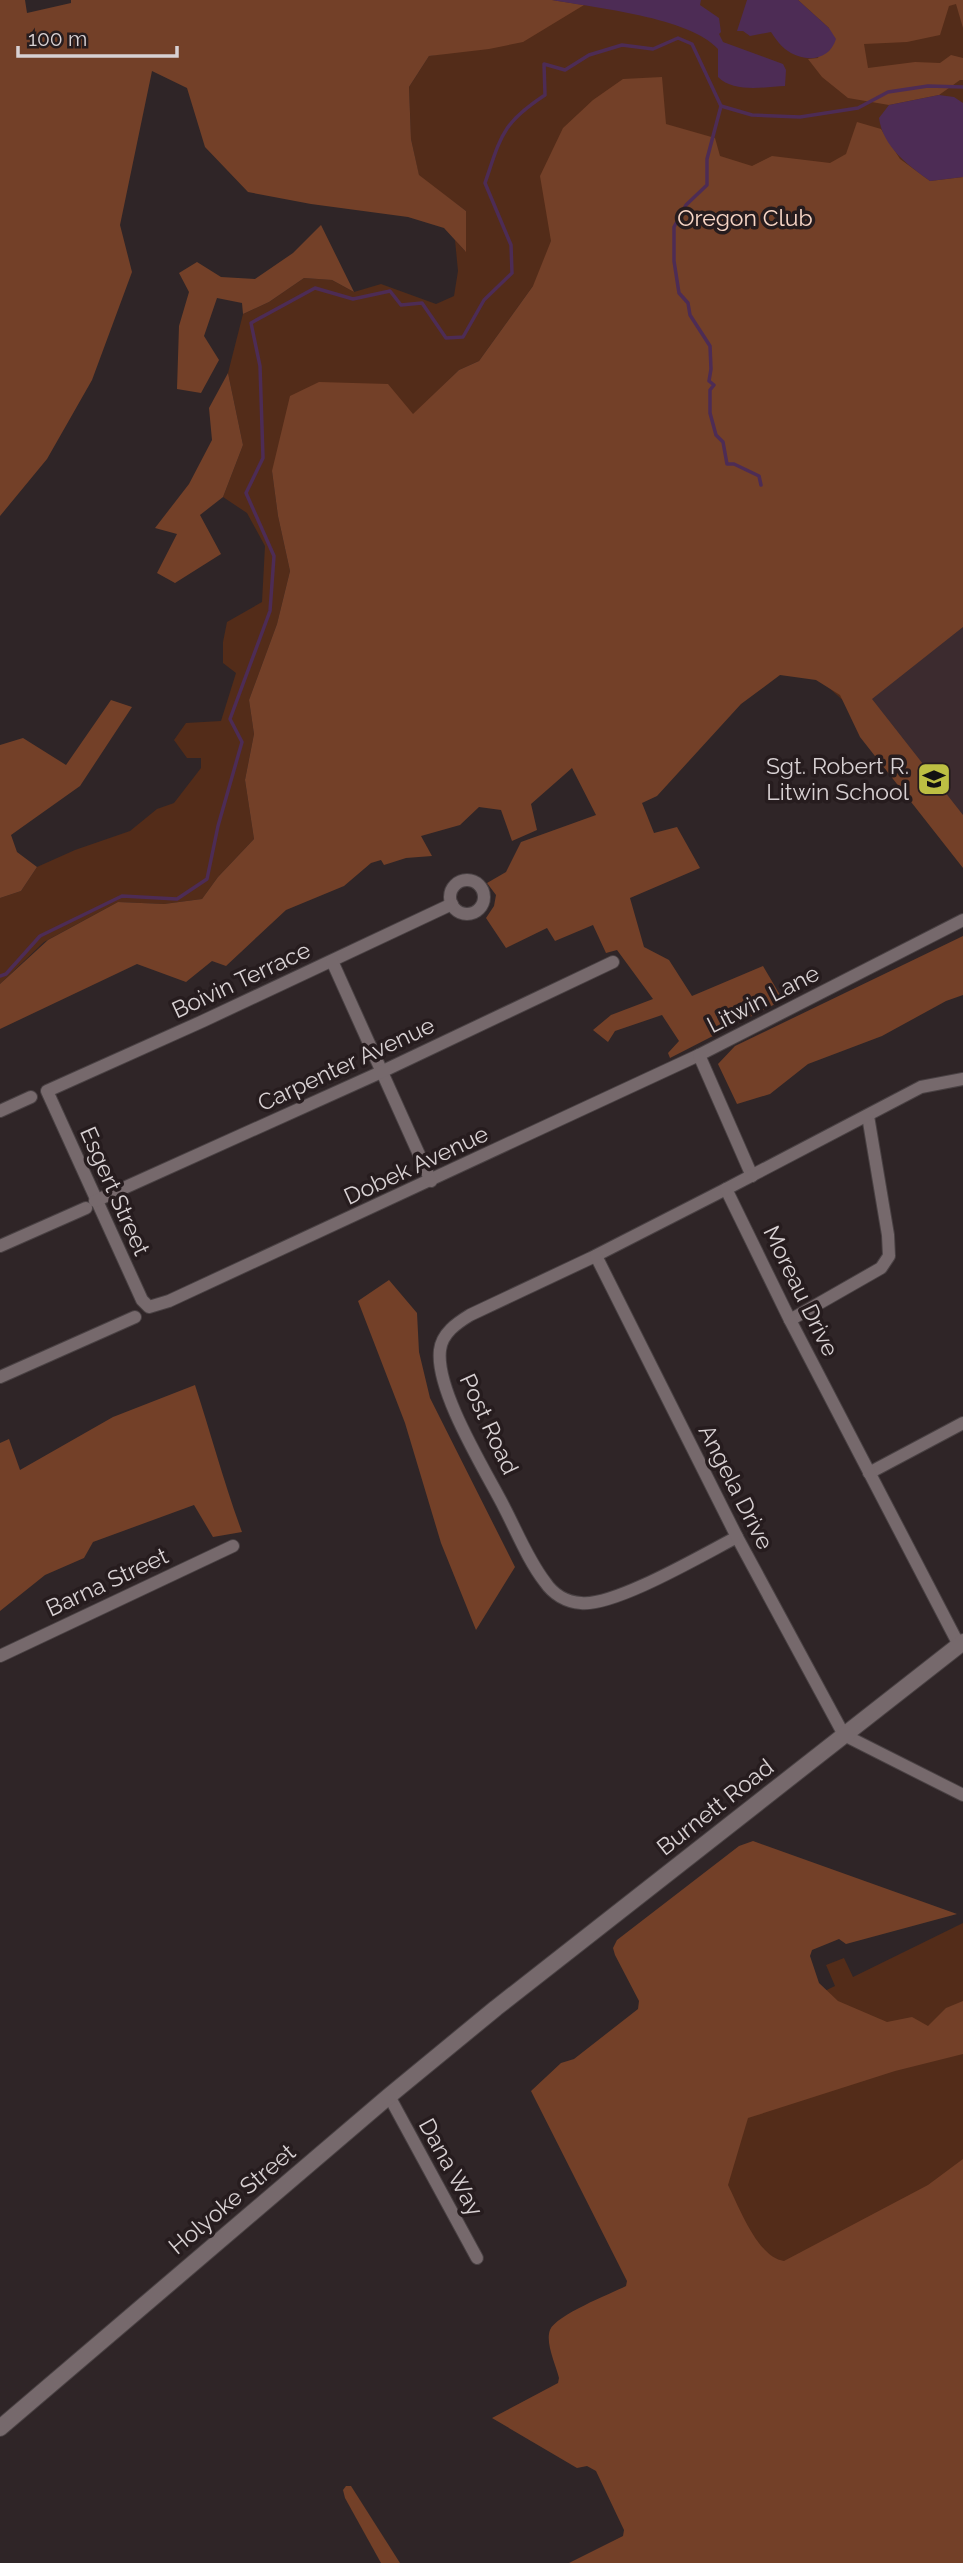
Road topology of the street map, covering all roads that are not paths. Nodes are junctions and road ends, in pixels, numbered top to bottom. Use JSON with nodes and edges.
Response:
{"nodes":[{"id":1,"x":452,"y":904,"type":"dead end"},
{"id":2,"x":963,"y":920,"type":"edge"},
{"id":3,"x":332,"y":961,"type":"junction"},
{"id":4,"x":613,"y":962,"type":"dead end"},
{"id":5,"x":699,"y":1055,"type":"junction"},
{"id":6,"x":382,"y":1072,"type":"junction"},
{"id":7,"x":963,"y":1079,"type":"edge"},
{"id":8,"x":47,"y":1091,"type":"joint"},
{"id":9,"x":31,"y":1097,"type":"dead end"},
{"id":10,"x":0,"y":1111,"type":"edge"},
{"id":11,"x":868,"y":1116,"type":"junction"},
{"id":12,"x":752,"y":1176,"type":"junction"},
{"id":13,"x":431,"y":1181,"type":"junction"},
{"id":14,"x":726,"y":1189,"type":"junction"},
{"id":15,"x":91,"y":1204,"type":"junction"},
{"id":16,"x":0,"y":1245,"type":"edge"},
{"id":17,"x":596,"y":1256,"type":"junction"},
{"id":18,"x":149,"y":1307,"type":"joint"},
{"id":19,"x":135,"y":1317,"type":"dead end"},
{"id":20,"x":790,"y":1320,"type":"junction"},
{"id":21,"x":0,"y":1377,"type":"edge"},
{"id":22,"x":963,"y":1423,"type":"edge"},
{"id":23,"x":869,"y":1474,"type":"junction"},
{"id":24,"x":737,"y":1537,"type":"junction"},
{"id":25,"x":233,"y":1546,"type":"dead end"},
{"id":26,"x":961,"y":1643,"type":"edge"},
{"id":27,"x":0,"y":1656,"type":"edge"},
{"id":28,"x":844,"y":1735,"type":"junction"},
{"id":29,"x":963,"y":1795,"type":"edge"},
{"id":30,"x":496,"y":2008,"type":"joint"},
{"id":31,"x":389,"y":2095,"type":"junction"},
{"id":32,"x":477,"y":2259,"type":"dead end"},
{"id":33,"x":0,"y":2428,"type":"edge"}],
"edges":[{"from":1,"to":3,"type":"street","name":"Boivin Terrace"},
{"from":2,"to":5,"type":"street","name":"Litwin Lane"},
{"from":3,"to":6,"type":"street"},
{"from":3,"to":8,"type":"street","name":"Boivin Terrace"},
{"from":4,"to":6,"type":"street","name":"Carpenter Avenue"},
{"from":5,"to":12,"type":"street","name":"Litwin Lane"},
{"from":5,"to":13,"type":"street","name":"Dobek Avenue"},
{"from":6,"to":13,"type":"street"},
{"from":6,"to":15,"type":"street","name":"Carpenter Avenue"},
{"from":7,"to":11,"type":"street"},
{"from":8,"to":15,"type":"street","name":"Esgert Street"},
{"from":9,"to":10,"type":"street"},
{"from":11,"to":12,"type":"street"},
{"from":11,"to":20,"type":"street"},
{"from":12,"to":14,"type":"street"},
{"from":13,"to":18,"type":"street","name":"Dobek Avenue"},
{"from":14,"to":17,"type":"street","name":"Post Road"},
{"from":14,"to":20,"type":"street","name":"Moreau Drive"},
{"from":15,"to":16,"type":"street","name":"Carpenter Avenue"},
{"from":15,"to":18,"type":"street","name":"Esgert Street"},
{"from":17,"to":24,"type":"street","name":"Angela Drive"},
{"from":17,"to":24,"type":"street","name":"Post Road"},
{"from":19,"to":21,"type":"street"},
{"from":20,"to":23,"type":"street","name":"Moreau Drive"},
{"from":22,"to":23,"type":"street"},
{"from":23,"to":26,"type":"street","name":"Moreau Drive"},
{"from":24,"to":28,"type":"street","name":"Angela Drive"},
{"from":25,"to":27,"type":"street","name":"Barna Street"},
{"from":26,"to":28,"type":"main road","name":"Burnett Road"},
{"from":28,"to":29,"type":"street"},
{"from":28,"to":30,"type":"main road","name":"Burnett Road"},
{"from":30,"to":31,"type":"main road","name":"Holyoke Street"},
{"from":31,"to":32,"type":"street","name":"Dana Way"},
{"from":31,"to":33,"type":"main road","name":"Holyoke Street"}]}
